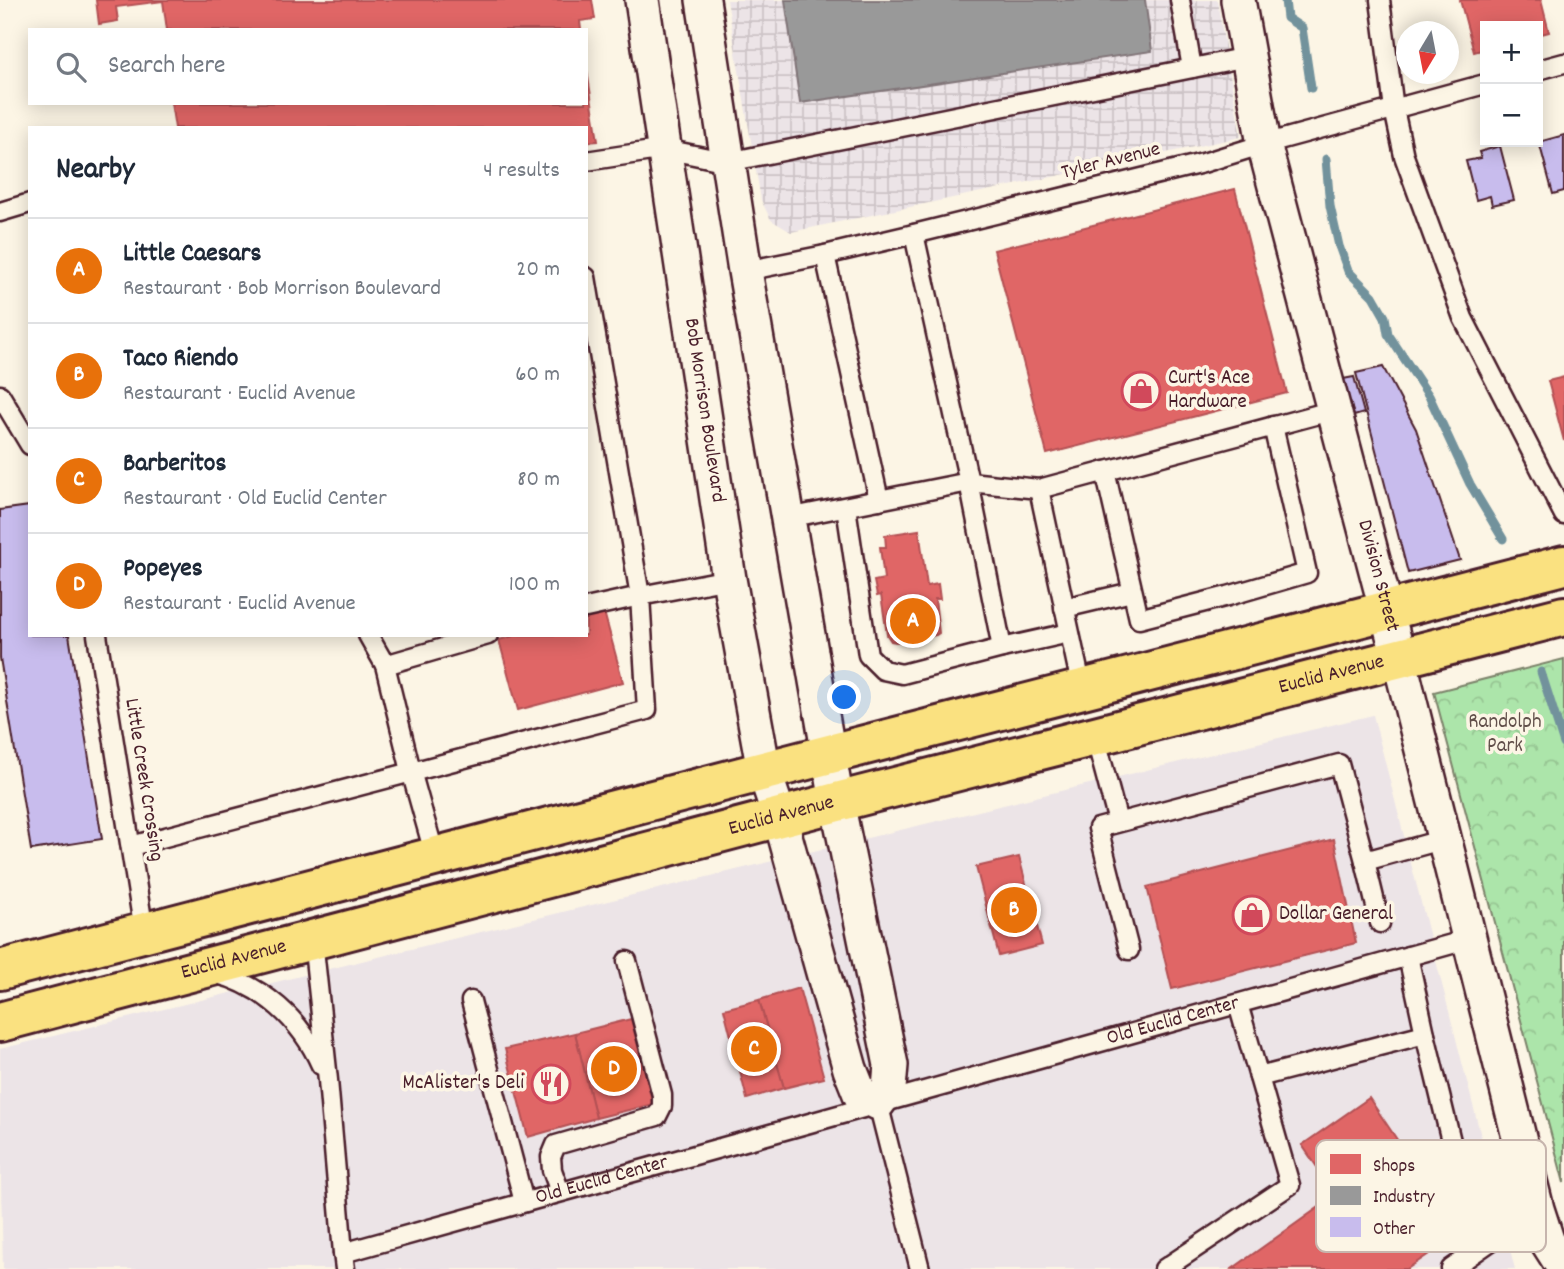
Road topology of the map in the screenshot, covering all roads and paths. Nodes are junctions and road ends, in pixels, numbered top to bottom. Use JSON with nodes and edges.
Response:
{"nodes":[{"id":1,"x":642,"y":0,"type":"edge"},
{"id":2,"x":703,"y":0,"type":"edge"},
{"id":3,"x":1181,"y":0,"type":"edge"},
{"id":4,"x":1238,"y":0,"type":"edge"},
{"id":5,"x":1380,"y":0,"type":"edge"},
{"id":6,"x":1247,"y":57,"type":"junction"},
{"id":7,"x":1564,"y":63,"type":"edge"},
{"id":8,"x":1192,"y":68,"type":"junction"},
{"id":9,"x":1543,"y":69,"type":"edge"},
{"id":10,"x":1480,"y":86,"type":"edge"},
{"id":11,"x":1394,"y":109,"type":"junction"},
{"id":12,"x":1264,"y":144,"type":"junction"},
{"id":13,"x":665,"y":149,"type":"junction"},
{"id":14,"x":588,"y":161,"type":"edge"},
{"id":15,"x":728,"y":162,"type":"junction"},
{"id":16,"x":28,"y":204,"type":"edge"},
{"id":17,"x":0,"y":212,"type":"edge"},
{"id":18,"x":914,"y":234,"type":"junction"},
{"id":19,"x":825,"y":255,"type":"junction"},
{"id":20,"x":745,"y":271,"type":"junction"},
{"id":21,"x":588,"y":289,"type":"edge"},
{"id":22,"x":0,"y":395,"type":"edge"},
{"id":23,"x":1334,"y":410,"type":"junction"},
{"id":24,"x":1273,"y":426,"type":"junction"},
{"id":25,"x":28,"y":441,"type":"edge"},
{"id":26,"x":1105,"y":471,"type":"junction"},
{"id":27,"x":969,"y":482,"type":"junction"},
{"id":28,"x":1040,"y":489,"type":"junction"},
{"id":29,"x":879,"y":500,"type":"junction"},
{"id":30,"x":846,"y":508,"type":"junction"},
{"id":31,"x":1564,"y":515,"type":"edge"},
{"id":32,"x":788,"y":518,"type":"junction"},
{"id":33,"x":1564,"y":565,"type":"edge"},
{"id":34,"x":729,"y":579,"type":"junction"},
{"id":35,"x":1132,"y":592,"type":"junction"},
{"id":36,"x":640,"y":596,"type":"junction"},
{"id":37,"x":588,"y":608,"type":"edge"},
{"id":38,"x":1064,"y":608,"type":"junction"},
{"id":39,"x":1386,"y":611,"type":"junction"},
{"id":40,"x":1564,"y":616,"type":"edge"},
{"id":41,"x":1069,"y":633,"type":"junction"},
{"id":42,"x":97,"y":637,"type":"edge"},
{"id":43,"x":369,"y":637,"type":"edge"},
{"id":44,"x":380,"y":637,"type":"edge"},
{"id":45,"x":477,"y":637,"type":"edge"},
{"id":46,"x":1002,"y":648,"type":"junction"},
{"id":47,"x":1399,"y":658,"type":"junction"},
{"id":48,"x":385,"y":665,"type":"junction"},
{"id":49,"x":1082,"y":689,"type":"junction"},
{"id":50,"x":1094,"y":736,"type":"junction"},
{"id":51,"x":830,"y":754,"type":"junction"},
{"id":52,"x":411,"y":771,"type":"junction"},
{"id":53,"x":764,"y":771,"type":"junction"},
{"id":54,"x":837,"y":802,"type":"junction"},
{"id":55,"x":780,"y":818,"type":"junction"},
{"id":56,"x":1118,"y":822,"type":"junction"},
{"id":57,"x":1445,"y":839,"type":"junction"},
{"id":58,"x":131,"y":846,"type":"junction"},
{"id":59,"x":435,"y":856,"type":"junction"},
{"id":60,"x":1365,"y":861,"type":"junction"},
{"id":61,"x":1380,"y":922,"type":"dead end"},
{"id":62,"x":144,"y":932,"type":"junction"},
{"id":63,"x":1470,"y":939,"type":"junction"},
{"id":64,"x":313,"y":940,"type":"junction"},
{"id":65,"x":1129,"y":950,"type":"dead end"},
{"id":66,"x":1408,"y":956,"type":"junction"},
{"id":67,"x":627,"y":961,"type":"dead end"},
{"id":68,"x":201,"y":969,"type":"junction"},
{"id":69,"x":0,"y":970,"type":"edge"},
{"id":70,"x":471,"y":1001,"type":"dead end"},
{"id":71,"x":1238,"y":1004,"type":"junction"},
{"id":72,"x":0,"y":1022,"type":"edge"},
{"id":73,"x":1425,"y":1034,"type":"junction"},
{"id":74,"x":1259,"y":1077,"type":"junction"},
{"id":75,"x":328,"y":1080,"type":"junction"},
{"id":76,"x":877,"y":1103,"type":"junction"},
{"id":77,"x":1451,"y":1140,"type":"edge"},
{"id":78,"x":1520,"y":1140,"type":"edge"},
{"id":79,"x":560,"y":1192,"type":"junction"},
{"id":80,"x":524,"y":1202,"type":"junction"},
{"id":81,"x":1546,"y":1237,"type":"edge"},
{"id":82,"x":1475,"y":1252,"type":"edge"},
{"id":83,"x":344,"y":1261,"type":"edge"},
{"id":84,"x":1564,"y":1268,"type":"edge"},
{"id":85,"x":920,"y":1269,"type":"edge"},
{"id":86,"x":1164,"y":1269,"type":"edge"},
{"id":87,"x":1451,"y":1269,"type":"edge"}],
"edges":[{"from":1,"to":13,"type":"street","name":"Bob Morrison Boulevard"},
{"from":2,"to":15,"type":"street"},
{"from":3,"to":8,"type":"lane"},
{"from":4,"to":6,"type":"street","name":"Division Street"},
{"from":5,"to":11,"type":"lane"},
{"from":6,"to":8,"type":"lane"},
{"from":6,"to":12,"type":"street","name":"Division Street"},
{"from":7,"to":9,"type":"lane"},
{"from":8,"to":15,"type":"lane"},
{"from":10,"to":11,"type":"lane","name":"Tyler Avenue"},
{"from":11,"to":12,"type":"lane","name":"Tyler Avenue"},
{"from":11,"to":31,"type":"lane"},
{"from":12,"to":18,"type":"lane","name":"Tyler Avenue"},
{"from":12,"to":23,"type":"street","name":"Division Street"},
{"from":13,"to":14,"type":"lane"},
{"from":13,"to":15,"type":"lane"},
{"from":13,"to":34,"type":"street","name":"Bob Morrison Boulevard"},
{"from":15,"to":20,"type":"street"},
{"from":16,"to":17,"type":"lane"},
{"from":18,"to":19,"type":"lane","name":"Tyler Avenue"},
{"from":18,"to":27,"type":"lane"},
{"from":19,"to":20,"type":"lane","name":"Tyler Avenue"},
{"from":19,"to":29,"type":"lane"},
{"from":20,"to":32,"type":"street"},
{"from":21,"to":36,"type":"lane"},
{"from":22,"to":25,"type":"lane"},
{"from":23,"to":24,"type":"lane"},
{"from":23,"to":39,"type":"street","name":"Division Street"},
{"from":24,"to":26,"type":"lane"},
{"from":24,"to":35,"type":"lane"},
{"from":26,"to":28,"type":"lane"},
{"from":26,"to":35,"type":"lane"},
{"from":27,"to":28,"type":"lane"},
{"from":27,"to":29,"type":"lane"},
{"from":27,"to":46,"type":"lane"},
{"from":28,"to":38,"type":"lane"},
{"from":29,"to":30,"type":"lane"},
{"from":30,"to":32,"type":"lane"},
{"from":30,"to":46,"type":"lane"},
{"from":32,"to":51,"type":"street"},
{"from":33,"to":39,"type":"main road"},
{"from":34,"to":36,"type":"lane"},
{"from":34,"to":53,"type":"street","name":"Bob Morrison Boulevard"},
{"from":35,"to":38,"type":"lane"},
{"from":36,"to":37,"type":"lane"},
{"from":36,"to":52,"type":"lane"},
{"from":38,"to":41,"type":"lane"},
{"from":39,"to":47,"type":"street","name":"Division Street"},
{"from":39,"to":49,"type":"main road"},
{"from":40,"to":47,"type":"main road","name":"Euclid Avenue"},
{"from":41,"to":46,"type":"lane"},
{"from":41,"to":49,"type":"lane"},
{"from":42,"to":58,"type":"lane","name":"Little Creek Crossing"},
{"from":43,"to":48,"type":"lane"},
{"from":44,"to":48,"type":"lane"},
{"from":45,"to":48,"type":"lane"},
{"from":47,"to":50,"type":"main road","name":"Euclid Avenue"},
{"from":47,"to":57,"type":"street","name":"Division Street"},
{"from":48,"to":52,"type":"lane"},
{"from":49,"to":51,"type":"main road"},
{"from":50,"to":54,"type":"main road","name":"Euclid Avenue"},
{"from":50,"to":56,"type":"lane"},
{"from":51,"to":53,"type":"main road"},
{"from":51,"to":54,"type":"street"},
{"from":52,"to":58,"type":"lane"},
{"from":52,"to":59,"type":"lane"},
{"from":53,"to":55,"type":"street","name":"Bob Morrison Boulevard"},
{"from":53,"to":59,"type":"main road"},
{"from":54,"to":55,"type":"main road","name":"Euclid Avenue"},
{"from":54,"to":76,"type":"street"},
{"from":55,"to":64,"type":"main road","name":"Euclid Avenue"},
{"from":55,"to":76,"type":"street"},
{"from":56,"to":60,"type":"lane"},
{"from":56,"to":65,"type":"lane"},
{"from":57,"to":60,"type":"lane"},
{"from":57,"to":63,"type":"street","name":"Division Street"},
{"from":58,"to":62,"type":"lane","name":"Little Creek Crossing"},
{"from":59,"to":62,"type":"main road"},
{"from":60,"to":61,"type":"lane"},
{"from":62,"to":69,"type":"main road"},
{"from":63,"to":66,"type":"lane","name":"Old Euclid Center"},
{"from":63,"to":78,"type":"street","name":"Division Street"},
{"from":64,"to":68,"type":"main road","name":"Euclid Avenue"},
{"from":64,"to":75,"type":"lane"},
{"from":66,"to":71,"type":"lane","name":"Old Euclid Center"},
{"from":66,"to":73,"type":"lane"},
{"from":67,"to":79,"type":"lane"},
{"from":68,"to":72,"type":"main road","name":"Euclid Avenue"},
{"from":68,"to":75,"type":"lane"},
{"from":70,"to":80,"type":"lane"},
{"from":71,"to":74,"type":"lane"},
{"from":71,"to":76,"type":"lane","name":"Old Euclid Center"},
{"from":73,"to":74,"type":"lane"},
{"from":73,"to":77,"type":"lane"},
{"from":74,"to":86,"type":"lane"},
{"from":75,"to":83,"type":"lane"},
{"from":76,"to":79,"type":"lane","name":"Old Euclid Center"},
{"from":76,"to":85,"type":"lane"},
{"from":79,"to":80,"type":"lane","name":"Old Euclid Center"},
{"from":80,"to":83,"type":"lane","name":"Old Euclid Center"},
{"from":81,"to":84,"type":"street","name":"Division Street"},
{"from":82,"to":87,"type":"lane"}]}
